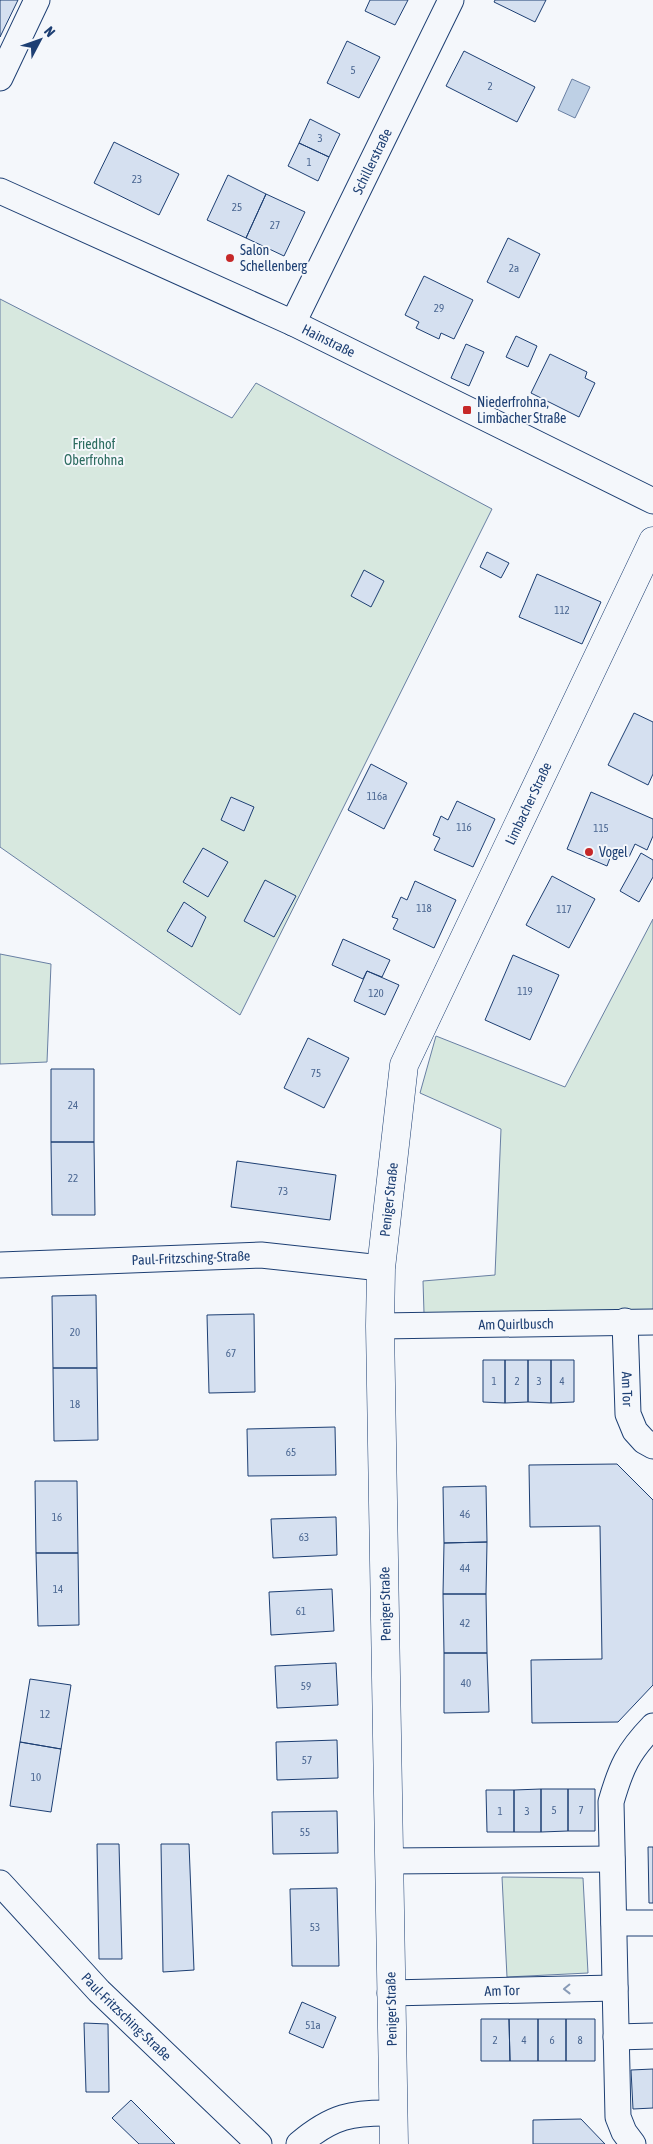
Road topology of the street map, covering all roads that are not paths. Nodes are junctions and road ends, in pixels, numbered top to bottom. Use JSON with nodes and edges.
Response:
{"nodes":[{"id":1,"x":37,"y":0,"type":"edge"},
{"id":2,"x":451,"y":0,"type":"edge"},
{"id":3,"x":0,"y":78,"type":"edge"},
{"id":4,"x":0,"y":190,"type":"edge"},
{"id":5,"x":293,"y":323,"type":"junction"},
{"id":6,"x":653,"y":502,"type":"edge"},
{"id":7,"x":653,"y":541,"type":"edge"},
{"id":8,"x":404,"y":1065,"type":"joint"},
{"id":9,"x":0,"y":1265,"type":"edge"},
{"id":10,"x":382,"y":1268,"type":"junction"},
{"id":11,"x":625,"y":1321,"type":"junction"},
{"id":12,"x":653,"y":1322,"type":"edge"},
{"id":13,"x":380,"y":1326,"type":"junction"},
{"id":14,"x":653,"y":1446,"type":"edge"},
{"id":15,"x":653,"y":1726,"type":"edge"},
{"id":16,"x":612,"y":1859,"type":"junction"},
{"id":17,"x":389,"y":1861,"type":"junction"},
{"id":18,"x":0,"y":1883,"type":"edge"},
{"id":19,"x":614,"y":1923,"type":"junction"},
{"id":20,"x":653,"y":1923,"type":"edge"},
{"id":21,"x":615,"y":1988,"type":"junction"},
{"id":22,"x":390,"y":1993,"type":"junction"},
{"id":23,"x":653,"y":2036,"type":"edge"},
{"id":24,"x":616,"y":2037,"type":"junction"},
{"id":25,"x":394,"y":2113,"type":"junction"},
{"id":26,"x":259,"y":2144,"type":"edge"},
{"id":27,"x":299,"y":2144,"type":"edge"},
{"id":28,"x":394,"y":2144,"type":"edge"},
{"id":29,"x":633,"y":2144,"type":"edge"}],
"edges":[{"from":1,"to":3,"type":"street"},
{"from":2,"to":5,"type":"street","name":"Schillerstraße"},
{"from":4,"to":5,"type":"street","name":"Hainstraße"},
{"from":5,"to":6,"type":"street","name":"Hainstraße"},
{"from":7,"to":8,"type":"street","name":"Limbacher Straße"},
{"from":8,"to":10,"type":"street","name":"Peniger Straße"},
{"from":9,"to":10,"type":"street","name":"Paul-Fritzsching-Straße"},
{"from":10,"to":13,"type":"street","name":"Peniger Straße"},
{"from":11,"to":12,"type":"street","name":"Am Quirlbusch"},
{"from":11,"to":13,"type":"street","name":"Am Quirlbusch"},
{"from":11,"to":14,"type":"street","name":"Am Tor"},
{"from":13,"to":17,"type":"street","name":"Peniger Straße"},
{"from":15,"to":16,"type":"street"},
{"from":16,"to":17,"type":"street"},
{"from":16,"to":19,"type":"street"},
{"from":17,"to":22,"type":"street","name":"Peniger Straße"},
{"from":18,"to":26,"type":"street","name":"Paul-Fritzsching-Straße"},
{"from":19,"to":20,"type":"street"},
{"from":19,"to":21,"type":"street"},
{"from":21,"to":22,"type":"street","name":"Am Tor","one_way":true},
{"from":21,"to":24,"type":"street"},
{"from":22,"to":25,"type":"street","name":"Peniger Straße"},
{"from":23,"to":24,"type":"street"},
{"from":24,"to":29,"type":"street"},
{"from":25,"to":27,"type":"street"},
{"from":25,"to":28,"type":"street","name":"Peniger Straße"}]}
